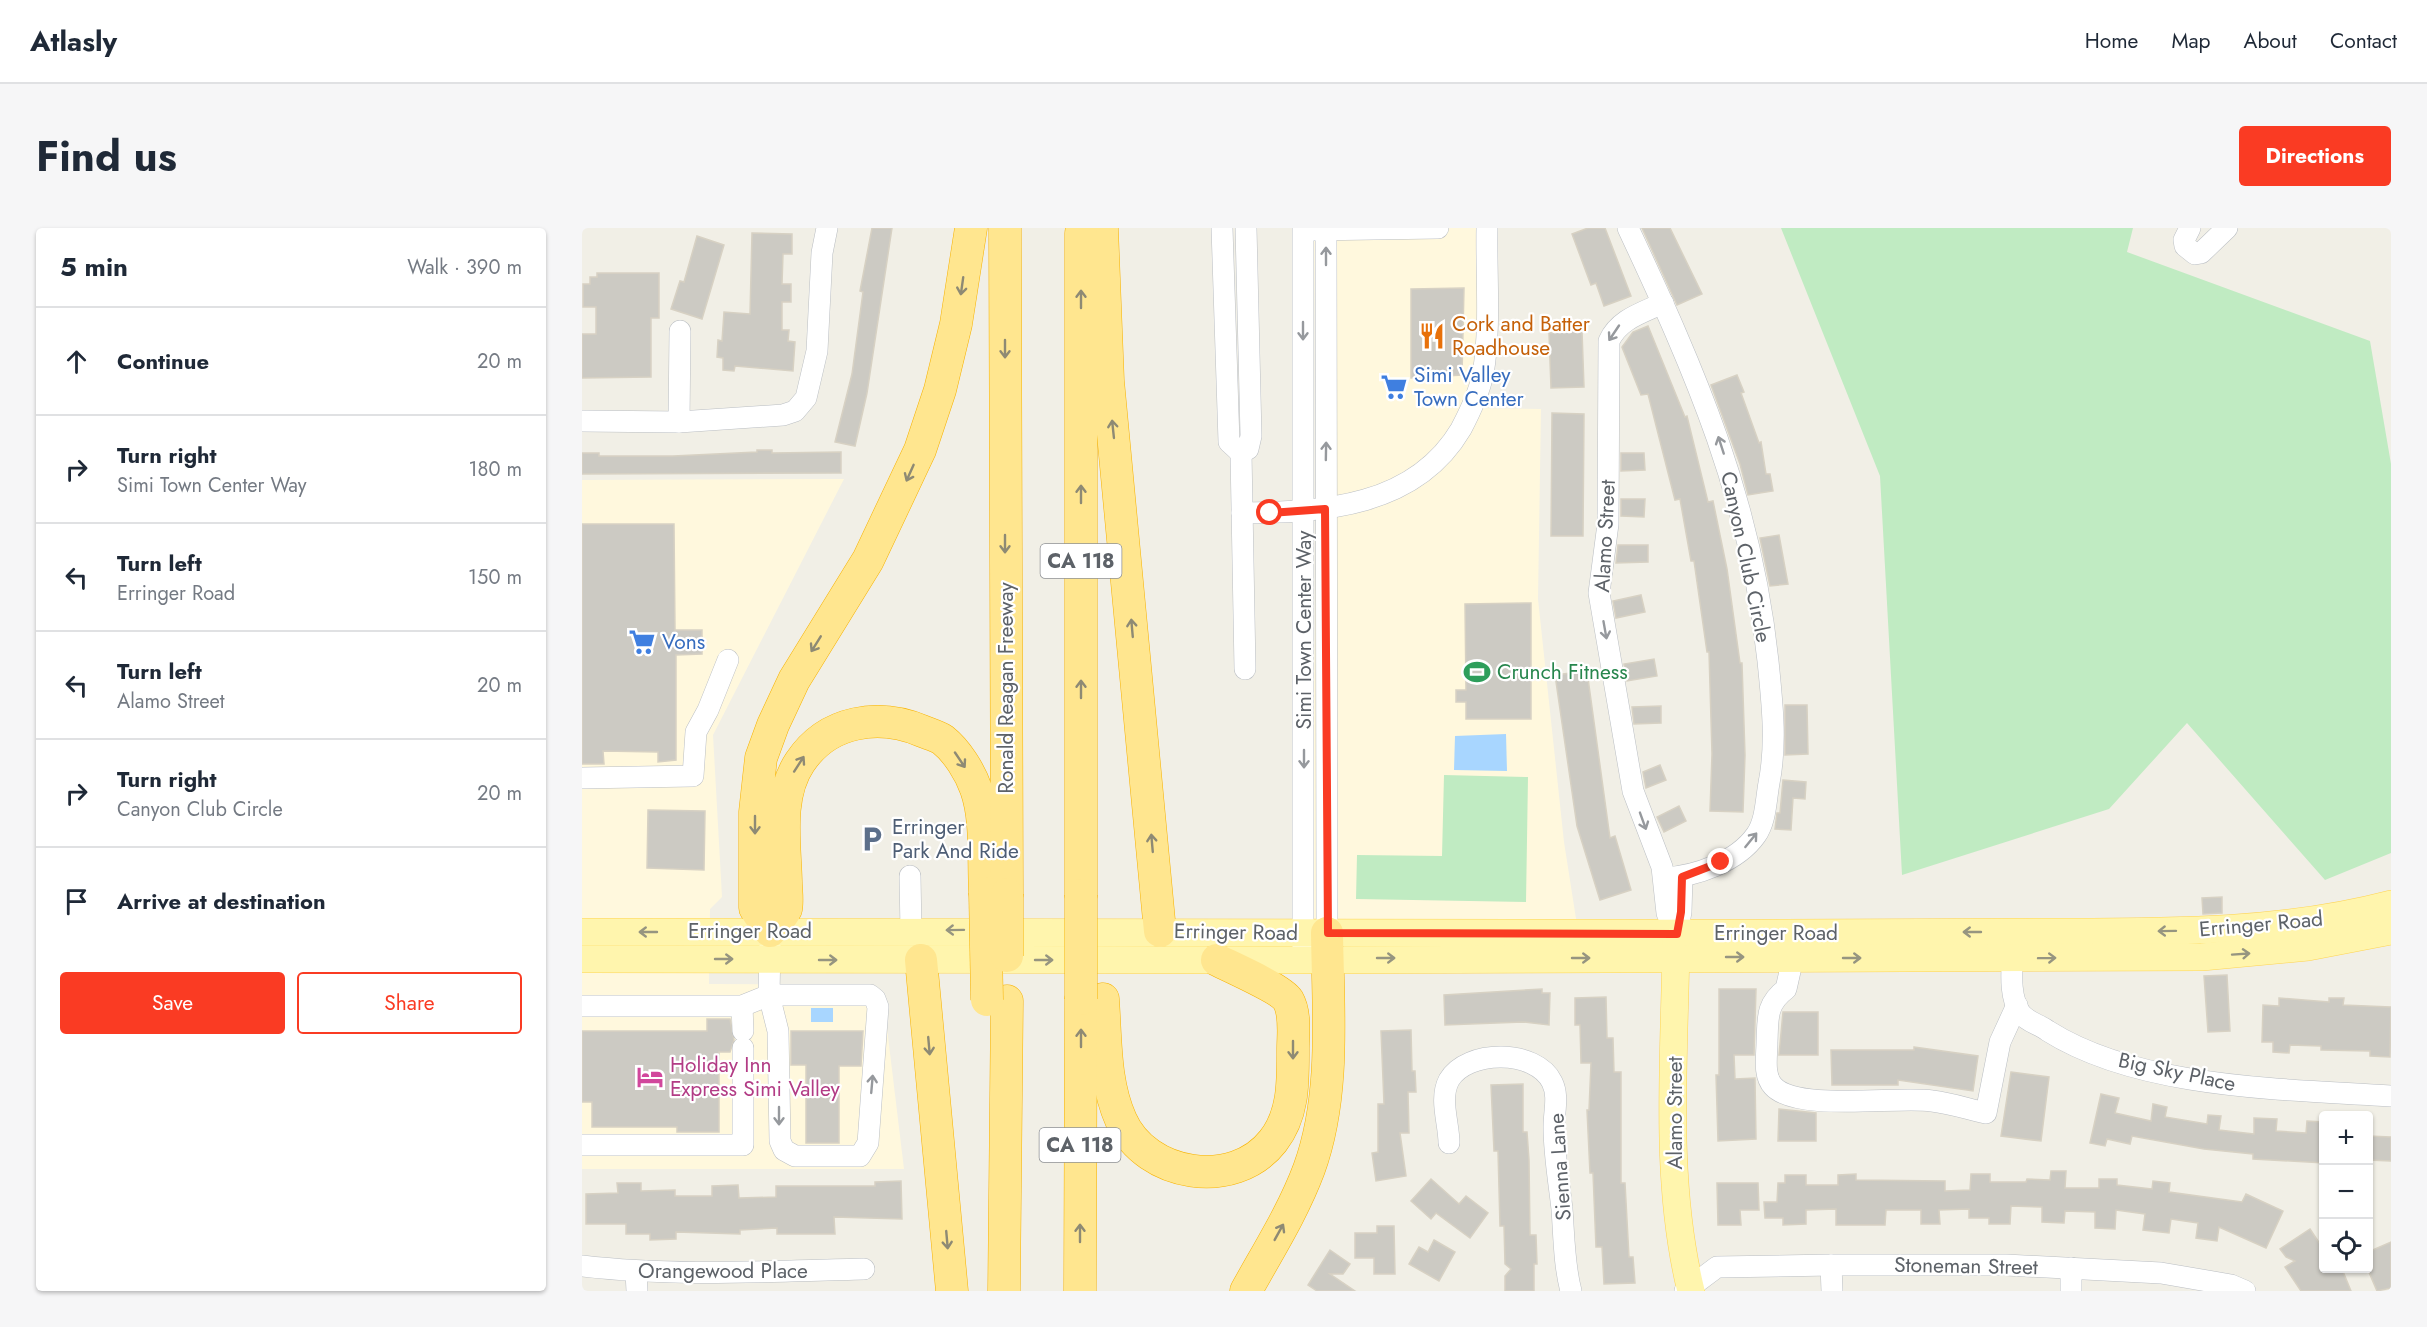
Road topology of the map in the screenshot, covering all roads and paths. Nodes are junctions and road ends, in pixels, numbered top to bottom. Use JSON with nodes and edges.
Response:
{"nodes":[{"id":1,"x":827,"y":228,"type":"edge"},
{"id":2,"x":971,"y":228,"type":"edge"},
{"id":3,"x":1005,"y":228,"type":"edge"},
{"id":4,"x":1081,"y":228,"type":"edge"},
{"id":5,"x":1102,"y":228,"type":"edge"},
{"id":6,"x":1222,"y":228,"type":"edge"},
{"id":7,"x":1246,"y":228,"type":"edge"},
{"id":8,"x":1438,"y":228,"type":"edge"},
{"id":9,"x":1486,"y":228,"type":"edge"},
{"id":10,"x":1628,"y":228,"type":"edge"},
{"id":11,"x":2190,"y":228,"type":"edge"},
{"id":12,"x":2227,"y":228,"type":"edge"},
{"id":13,"x":1303,"y":229,"type":"edge"},
{"id":14,"x":1326,"y":229,"type":"edge"},
{"id":15,"x":1663,"y":303,"type":"junction"},
{"id":16,"x":680,"y":331,"type":"dead end"},
{"id":17,"x":582,"y":422,"type":"edge"},
{"id":18,"x":679,"y":422,"type":"junction"},
{"id":19,"x":1241,"y":453,"type":"junction"},
{"id":20,"x":1315,"y":510,"type":"junction"},
{"id":21,"x":1242,"y":513,"type":"junction"},
{"id":22,"x":728,"y":660,"type":"dead end"},
{"id":23,"x":1245,"y":669,"type":"dead end"},
{"id":24,"x":582,"y":778,"type":"edge"},
{"id":25,"x":910,"y":876,"type":"dead end"},
{"id":26,"x":1673,"y":878,"type":"junction"},
{"id":27,"x":996,"y":893,"type":"junction"},
{"id":28,"x":2391,"y":904,"type":"edge"},
{"id":29,"x":1160,"y":931,"type":"junction"},
{"id":30,"x":2391,"y":931,"type":"edge"},
{"id":31,"x":582,"y":932,"type":"edge"},
{"id":32,"x":770,"y":945,"type":"junction"},
{"id":33,"x":916,"y":945,"type":"junction"},
{"id":34,"x":1676,"y":945,"type":"junction"},
{"id":35,"x":2013,"y":945,"type":"junction"},
{"id":36,"x":1315,"y":946,"type":"junction"},
{"id":37,"x":1793,"y":958,"type":"junction"},
{"id":38,"x":582,"y":959,"type":"edge"},
{"id":39,"x":1217,"y":960,"type":"junction"},
{"id":40,"x":769,"y":995,"type":"junction"},
{"id":41,"x":1092,"y":999,"type":"junction"},
{"id":42,"x":2017,"y":1005,"type":"junction"},
{"id":43,"x":582,"y":1006,"type":"edge"},
{"id":44,"x":742,"y":1006,"type":"junction"},
{"id":45,"x":2391,"y":1096,"type":"edge"},
{"id":46,"x":1449,"y":1143,"type":"dead end"},
{"id":47,"x":582,"y":1145,"type":"edge"},
{"id":48,"x":1831,"y":1265,"type":"junction"},
{"id":49,"x":582,"y":1266,"type":"edge"},
{"id":50,"x":2071,"y":1268,"type":"junction"},
{"id":51,"x":864,"y":1269,"type":"dead end"},
{"id":52,"x":637,"y":1282,"type":"edge"},
{"id":53,"x":658,"y":1282,"type":"edge"},
{"id":54,"x":1689,"y":1290,"type":"edge"},
{"id":55,"x":952,"y":1291,"type":"edge"},
{"id":56,"x":1004,"y":1291,"type":"edge"},
{"id":57,"x":1080,"y":1291,"type":"edge"},
{"id":58,"x":1246,"y":1291,"type":"edge"},
{"id":59,"x":1571,"y":1291,"type":"edge"},
{"id":60,"x":1832,"y":1291,"type":"edge"},
{"id":61,"x":2071,"y":1291,"type":"edge"},
{"id":62,"x":2245,"y":1291,"type":"edge"}],
"edges":[{"from":1,"to":18,"type":"street"},
{"from":2,"to":32,"type":"highway","one_way":true},
{"from":3,"to":27,"type":"highway","name":"Ronald Reagan Freeway","one_way":true},
{"from":41,"to":4,"type":"highway","number":"CA 118","one_way":true},
{"from":29,"to":5,"type":"highway","one_way":true},
{"from":6,"to":19,"type":"street"},
{"from":7,"to":19,"type":"street"},
{"from":8,"to":14,"type":"street"},
{"from":9,"to":20,"type":"street"},
{"from":10,"to":15,"type":"street","name":"Canyon Club Circle"},
{"from":11,"to":12,"type":"street"},
{"from":13,"to":14,"type":"street"},
{"from":13,"to":20,"type":"street","name":"Simi Town Center Way","one_way":true},
{"from":20,"to":14,"type":"street","name":"Simi Town Center Way","one_way":true},
{"from":15,"to":26,"type":"street","name":"Alamo Street","one_way":true},
{"from":26,"to":15,"type":"street","name":"Canyon Club Circle","one_way":true},
{"from":16,"to":18,"type":"street"},
{"from":17,"to":18,"type":"street"},
{"from":19,"to":21,"type":"street"},
{"from":20,"to":21,"type":"street"},
{"from":20,"to":36,"type":"street","name":"Simi Town Center Way"},
{"from":21,"to":23,"type":"street"},
{"from":22,"to":24,"type":"street"},
{"from":25,"to":33,"type":"street"},
{"from":26,"to":34,"type":"street","name":"Alamo Street"},
{"from":32,"to":27,"type":"highway","one_way":true},
{"from":27,"to":56,"type":"highway","bridge":true},
{"from":28,"to":35,"type":"main road","name":"Erringer Road","one_way":true},
{"from":29,"to":33,"type":"main road","name":"Erringer Road","one_way":true},
{"from":29,"to":36,"type":"main road","name":"Erringer Road"},
{"from":35,"to":30,"type":"main road","name":"Erringer Road","one_way":true},
{"from":32,"to":31,"type":"main road","name":"Erringer Road","one_way":true},
{"from":32,"to":33,"type":"main road","name":"Erringer Road"},
{"from":38,"to":32,"type":"main road","name":"Erringer Road","one_way":true},
{"from":32,"to":40,"type":"street"},
{"from":33,"to":39,"type":"main road","name":"Erringer Road","one_way":true},
{"from":33,"to":55,"type":"highway","one_way":true},
{"from":35,"to":34,"type":"main road","name":"Erringer Road","one_way":true},
{"from":34,"to":36,"type":"main road","name":"Erringer Road"},
{"from":34,"to":37,"type":"main road","name":"Erringer Road","one_way":true},
{"from":34,"to":54,"type":"main road","name":"Alamo Street"},
{"from":37,"to":35,"type":"main road","name":"Erringer Road","one_way":true},
{"from":35,"to":42,"type":"street"},
{"from":36,"to":39,"type":"main road","name":"Erringer Road"},
{"from":58,"to":36,"type":"highway","one_way":true},
{"from":37,"to":42,"type":"street"},
{"from":39,"to":41,"type":"highway","one_way":true},
{"from":40,"to":40,"type":"street","one_way":true},
{"from":40,"to":44,"type":"street"},
{"from":57,"to":41,"type":"highway","number":"CA 118","one_way":true},
{"from":42,"to":45,"type":"street","name":"Big Sky Place"},
{"from":43,"to":44,"type":"street"},
{"from":44,"to":47,"type":"street"},
{"from":46,"to":59,"type":"street","name":"Sienna Lane"},
{"from":48,"to":50,"type":"street","name":"Stoneman Street"},
{"from":48,"to":54,"type":"street","name":"Stoneman Street"},
{"from":48,"to":60,"type":"street"},
{"from":49,"to":52,"type":"street","name":"Orangewood Place"},
{"from":50,"to":61,"type":"street"},
{"from":50,"to":62,"type":"street","name":"Stoneman Street"},
{"from":51,"to":53,"type":"street","name":"Orangewood Place"},
{"from":52,"to":53,"type":"street","name":"Orangewood Place"}]}
